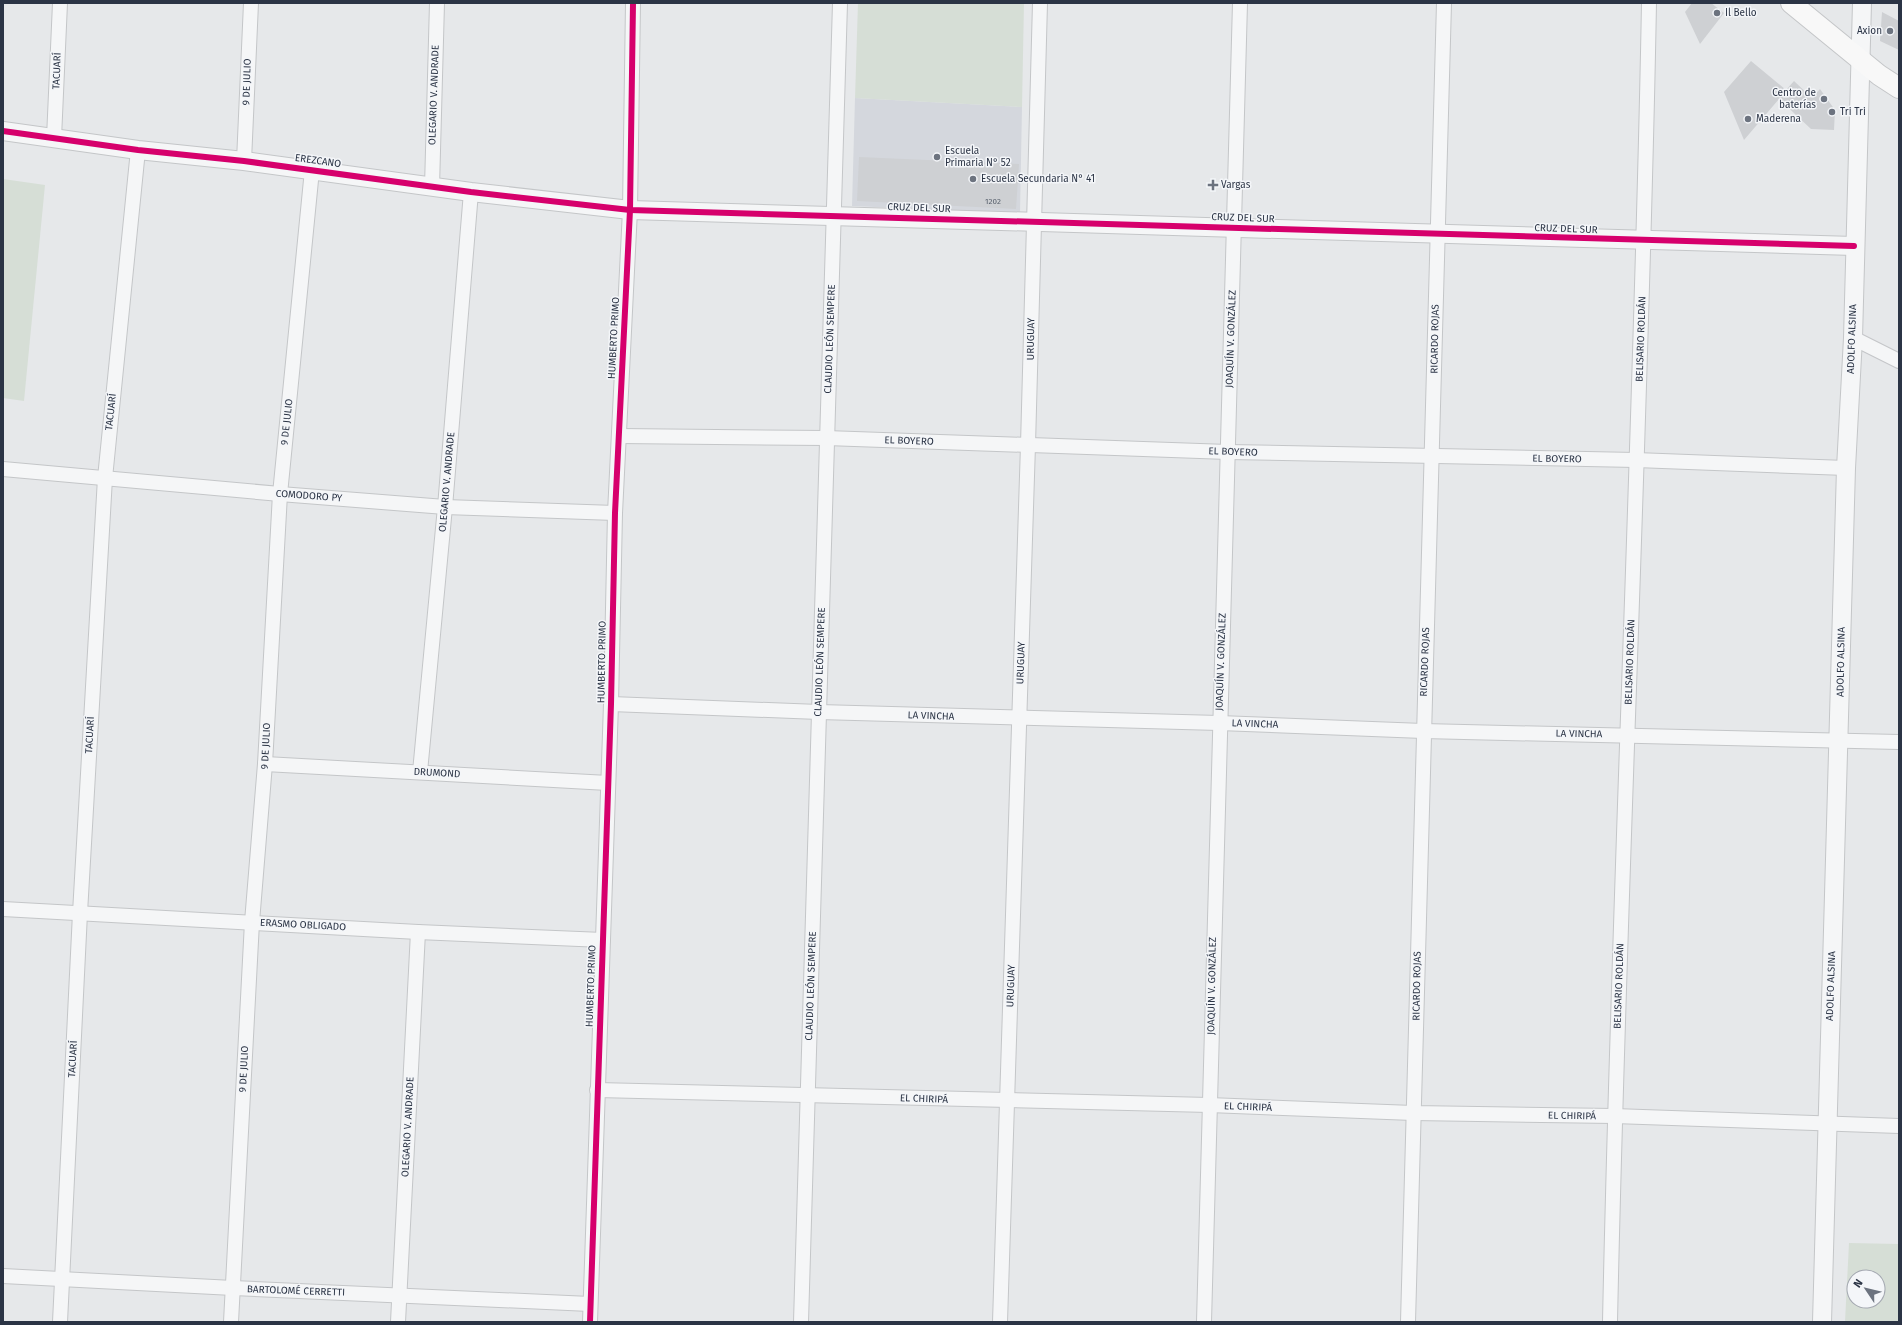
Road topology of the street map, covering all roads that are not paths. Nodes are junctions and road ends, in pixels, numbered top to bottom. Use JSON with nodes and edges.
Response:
{"nodes":[{"id":1,"x":60,"y":3,"type":"edge"},
{"id":2,"x":251,"y":3,"type":"edge"},
{"id":3,"x":437,"y":3,"type":"edge"},
{"id":4,"x":633,"y":3,"type":"edge"},
{"id":5,"x":840,"y":3,"type":"edge"},
{"id":6,"x":1040,"y":3,"type":"edge"},
{"id":7,"x":1240,"y":3,"type":"edge"},
{"id":8,"x":1444,"y":3,"type":"edge"},
{"id":9,"x":1649,"y":3,"type":"edge"},
{"id":10,"x":1791,"y":3,"type":"edge"},
{"id":11,"x":1862,"y":3,"type":"edge"},
{"id":12,"x":1861,"y":61,"type":"junction"},
{"id":13,"x":1899,"y":88,"type":"edge"},
{"id":14,"x":3,"y":131,"type":"edge"},
{"id":15,"x":54,"y":138,"type":"junction"},
{"id":16,"x":138,"y":150,"type":"junction"},
{"id":17,"x":244,"y":161,"type":"junction"},
{"id":18,"x":312,"y":170,"type":"junction"},
{"id":19,"x":432,"y":186,"type":"junction"},
{"id":20,"x":471,"y":192,"type":"junction"},
{"id":21,"x":630,"y":210,"type":"junction"},
{"id":22,"x":834,"y":215,"type":"junction"},
{"id":23,"x":1034,"y":222,"type":"junction"},
{"id":24,"x":1234,"y":228,"type":"junction"},
{"id":25,"x":1438,"y":235,"type":"junction"},
{"id":26,"x":1645,"y":241,"type":"junction"},
{"id":27,"x":1854,"y":246,"type":"junction"},
{"id":28,"x":1853,"y":338,"type":"junction"},
{"id":29,"x":1899,"y":361,"type":"edge"},
{"id":30,"x":619,"y":436,"type":"junction"},
{"id":31,"x":826,"y":438,"type":"junction"},
{"id":32,"x":1028,"y":445,"type":"junction"},
{"id":33,"x":1228,"y":452,"type":"junction"},
{"id":34,"x":1433,"y":456,"type":"junction"},
{"id":35,"x":1636,"y":460,"type":"junction"},
{"id":36,"x":1846,"y":468,"type":"junction"},
{"id":37,"x":3,"y":469,"type":"edge"},
{"id":38,"x":105,"y":478,"type":"junction"},
{"id":39,"x":280,"y":494,"type":"junction"},
{"id":40,"x":445,"y":506,"type":"junction"},
{"id":41,"x":616,"y":513,"type":"junction"},
{"id":42,"x":611,"y":704,"type":"junction"},
{"id":43,"x":819,"y":712,"type":"junction"},
{"id":44,"x":1019,"y":719,"type":"junction"},
{"id":45,"x":1219,"y":723,"type":"junction"},
{"id":46,"x":1423,"y":731,"type":"junction"},
{"id":47,"x":1627,"y":735,"type":"junction"},
{"id":48,"x":1840,"y":741,"type":"junction"},
{"id":49,"x":1899,"y":742,"type":"edge"},
{"id":50,"x":265,"y":764,"type":"junction"},
{"id":51,"x":420,"y":772,"type":"junction"},
{"id":52,"x":608,"y":783,"type":"junction"},
{"id":53,"x":3,"y":909,"type":"edge"},
{"id":54,"x":80,"y":913,"type":"junction"},
{"id":55,"x":252,"y":922,"type":"junction"},
{"id":56,"x":418,"y":932,"type":"junction"},
{"id":57,"x":603,"y":940,"type":"junction"},
{"id":58,"x":597,"y":1090,"type":"junction"},
{"id":59,"x":807,"y":1095,"type":"junction"},
{"id":60,"x":1008,"y":1101,"type":"junction"},
{"id":61,"x":1209,"y":1105,"type":"junction"},
{"id":62,"x":1413,"y":1113,"type":"junction"},
{"id":63,"x":1614,"y":1116,"type":"junction"},
{"id":64,"x":1827,"y":1123,"type":"junction"},
{"id":65,"x":1899,"y":1126,"type":"edge"},
{"id":66,"x":3,"y":1276,"type":"edge"},
{"id":67,"x":63,"y":1278,"type":"junction"},
{"id":68,"x":233,"y":1288,"type":"junction"},
{"id":69,"x":399,"y":1295,"type":"junction"},
{"id":70,"x":590,"y":1304,"type":"junction"},
{"id":71,"x":60,"y":1322,"type":"edge"},
{"id":72,"x":231,"y":1322,"type":"edge"},
{"id":73,"x":398,"y":1322,"type":"edge"},
{"id":74,"x":590,"y":1322,"type":"edge"},
{"id":75,"x":801,"y":1322,"type":"edge"},
{"id":76,"x":1000,"y":1322,"type":"edge"},
{"id":77,"x":1204,"y":1322,"type":"edge"},
{"id":78,"x":1408,"y":1322,"type":"edge"},
{"id":79,"x":1610,"y":1322,"type":"edge"},
{"id":80,"x":1822,"y":1322,"type":"edge"}],
"edges":[{"from":1,"to":15,"type":"street","name":"TACUARÍ"},
{"from":2,"to":17,"type":"street","name":"9 DE JULIO"},
{"from":3,"to":19,"type":"street","name":"OLEGARIO V. ANDRADE"},
{"from":4,"to":21,"type":"street","name":"HUMBERTO PRIMO"},
{"from":5,"to":22,"type":"street","name":"CLAUDIO LEÓN SEMPERE"},
{"from":6,"to":23,"type":"street","name":"URUGUAY"},
{"from":7,"to":24,"type":"street","name":"JOAQUÍN V. GONZÁLEZ"},
{"from":8,"to":25,"type":"street","name":"RICARDO ROJAS"},
{"from":9,"to":26,"type":"street","name":"BELISARIO ROLDÁN"},
{"from":10,"to":12,"type":"main road"},
{"from":11,"to":12,"type":"street","name":"ADOLFO ALSINA"},
{"from":12,"to":13,"type":"main road"},
{"from":12,"to":27,"type":"street","name":"ADOLFO ALSINA"},
{"from":14,"to":15,"type":"street","name":"EREZCANO"},
{"from":15,"to":16,"type":"street","name":"EREZCANO"},
{"from":16,"to":17,"type":"street","name":"EREZCANO"},
{"from":16,"to":38,"type":"street","name":"TACUARÍ"},
{"from":17,"to":18,"type":"street","name":"EREZCANO"},
{"from":18,"to":19,"type":"street","name":"EREZCANO"},
{"from":18,"to":39,"type":"street","name":"9 DE JULIO"},
{"from":19,"to":20,"type":"street","name":"EREZCANO"},
{"from":20,"to":21,"type":"street","name":"EREZCANO"},
{"from":20,"to":40,"type":"street","name":"OLEGARIO V. ANDRADE"},
{"from":21,"to":22,"type":"street","name":"CRUZ DEL SUR"},
{"from":21,"to":30,"type":"street","name":"HUMBERTO PRIMO"},
{"from":22,"to":23,"type":"street","name":"CRUZ DEL SUR"},
{"from":22,"to":31,"type":"street","name":"CLAUDIO LEÓN SEMPERE"},
{"from":23,"to":24,"type":"street","name":"CRUZ DEL SUR"},
{"from":23,"to":32,"type":"street","name":"URUGUAY"},
{"from":24,"to":25,"type":"street","name":"CRUZ DEL SUR"},
{"from":24,"to":33,"type":"street","name":"JOAQUÍN V. GONZÁLEZ"},
{"from":25,"to":26,"type":"street","name":"CRUZ DEL SUR"},
{"from":25,"to":34,"type":"street","name":"RICARDO ROJAS"},
{"from":26,"to":27,"type":"street","name":"CRUZ DEL SUR"},
{"from":26,"to":35,"type":"street","name":"BELISARIO ROLDÁN"},
{"from":27,"to":28,"type":"street","name":"ADOLFO ALSINA"},
{"from":28,"to":29,"type":"street"},
{"from":28,"to":36,"type":"street","name":"ADOLFO ALSINA"},
{"from":30,"to":31,"type":"street","name":"EL BOYERO"},
{"from":30,"to":41,"type":"street","name":"HUMBERTO PRIMO"},
{"from":31,"to":32,"type":"street","name":"EL BOYERO"},
{"from":31,"to":43,"type":"street","name":"CLAUDIO LEÓN SEMPERE"},
{"from":32,"to":33,"type":"street","name":"EL BOYERO"},
{"from":32,"to":44,"type":"street","name":"URUGUAY"},
{"from":33,"to":34,"type":"street","name":"EL BOYERO"},
{"from":33,"to":45,"type":"street","name":"JOAQUÍN V. GONZÁLEZ"},
{"from":34,"to":35,"type":"street","name":"EL BOYERO"},
{"from":34,"to":46,"type":"street","name":"RICARDO ROJAS"},
{"from":35,"to":36,"type":"street","name":"EL BOYERO"},
{"from":35,"to":47,"type":"street","name":"BELISARIO ROLDÁN"},
{"from":36,"to":48,"type":"street","name":"ADOLFO ALSINA"},
{"from":37,"to":38,"type":"street","name":"COMODORO PY"},
{"from":38,"to":39,"type":"street","name":"COMODORO PY"},
{"from":38,"to":54,"type":"street","name":"TACUARÍ"},
{"from":39,"to":40,"type":"street","name":"COMODORO PY"},
{"from":39,"to":50,"type":"street","name":"9 DE JULIO"},
{"from":40,"to":41,"type":"street","name":"COMODORO PY"},
{"from":40,"to":51,"type":"street","name":"OLEGARIO V. ANDRADE"},
{"from":41,"to":42,"type":"street","name":"HUMBERTO PRIMO"},
{"from":42,"to":43,"type":"street","name":"LA VINCHA"},
{"from":42,"to":52,"type":"street","name":"HUMBERTO PRIMO"},
{"from":43,"to":44,"type":"street","name":"LA VINCHA"},
{"from":43,"to":59,"type":"street","name":"CLAUDIO LEÓN SEMPERE"},
{"from":44,"to":45,"type":"street","name":"LA VINCHA"},
{"from":44,"to":60,"type":"street","name":"URUGUAY"},
{"from":45,"to":46,"type":"street","name":"LA VINCHA"},
{"from":45,"to":61,"type":"street","name":"JOAQUÍN V. GONZÁLEZ"},
{"from":46,"to":47,"type":"street","name":"LA VINCHA"},
{"from":46,"to":62,"type":"street","name":"RICARDO ROJAS"},
{"from":47,"to":48,"type":"street","name":"LA VINCHA"},
{"from":47,"to":63,"type":"street","name":"BELISARIO ROLDÁN"},
{"from":48,"to":49,"type":"street","name":"LA VINCHA"},
{"from":48,"to":64,"type":"street","name":"ADOLFO ALSINA"},
{"from":50,"to":51,"type":"street","name":"DRUMOND"},
{"from":50,"to":55,"type":"street","name":"9 DE JULIO"},
{"from":51,"to":52,"type":"street","name":"DRUMOND"},
{"from":52,"to":57,"type":"street","name":"HUMBERTO PRIMO"},
{"from":53,"to":54,"type":"street","name":"ERASMO OBLIGADO"},
{"from":54,"to":55,"type":"street","name":"ERASMO OBLIGADO"},
{"from":54,"to":67,"type":"street","name":"TACUARÍ"},
{"from":55,"to":56,"type":"street","name":"ERASMO OBLIGADO"},
{"from":55,"to":68,"type":"street","name":"9 DE JULIO"},
{"from":56,"to":57,"type":"street","name":"ERASMO OBLIGADO"},
{"from":56,"to":69,"type":"street","name":"OLEGARIO V. ANDRADE"},
{"from":57,"to":58,"type":"street","name":"HUMBERTO PRIMO"},
{"from":58,"to":59,"type":"street","name":"EL CHIRIPÁ"},
{"from":58,"to":70,"type":"street","name":"HUMBERTO PRIMO"},
{"from":59,"to":60,"type":"street","name":"EL CHIRIPÁ"},
{"from":59,"to":75,"type":"street","name":"CLAUDIO LEÓN SEMPERE"},
{"from":60,"to":61,"type":"street","name":"EL CHIRIPÁ"},
{"from":60,"to":76,"type":"street","name":"URUGUAY"},
{"from":61,"to":62,"type":"street","name":"EL CHIRIPÁ"},
{"from":61,"to":77,"type":"street","name":"JOAQUÍN V. GONZÁLEZ"},
{"from":62,"to":63,"type":"street","name":"EL CHIRIPÁ"},
{"from":62,"to":78,"type":"street","name":"RICARDO ROJAS"},
{"from":63,"to":64,"type":"street","name":"EL CHIRIPÁ"},
{"from":63,"to":79,"type":"street","name":"BELISARIO ROLDÁN"},
{"from":64,"to":65,"type":"street","name":"EL CHIRIPÁ"},
{"from":64,"to":80,"type":"street","name":"ADOLFO ALSINA"},
{"from":66,"to":67,"type":"street","name":"BARTOLOMÉ CERRETTI"},
{"from":67,"to":68,"type":"street","name":"BARTOLOMÉ CERRETTI"},
{"from":67,"to":71,"type":"street","name":"TACUARÍ"},
{"from":68,"to":69,"type":"street","name":"BARTOLOMÉ CERRETTI"},
{"from":68,"to":72,"type":"street","name":"9 DE JULIO"},
{"from":69,"to":70,"type":"street","name":"BARTOLOMÉ CERRETTI"},
{"from":69,"to":73,"type":"street","name":"OLEGARIO V. ANDRADE"},
{"from":70,"to":74,"type":"street","name":"HUMBERTO PRIMO"}]}
